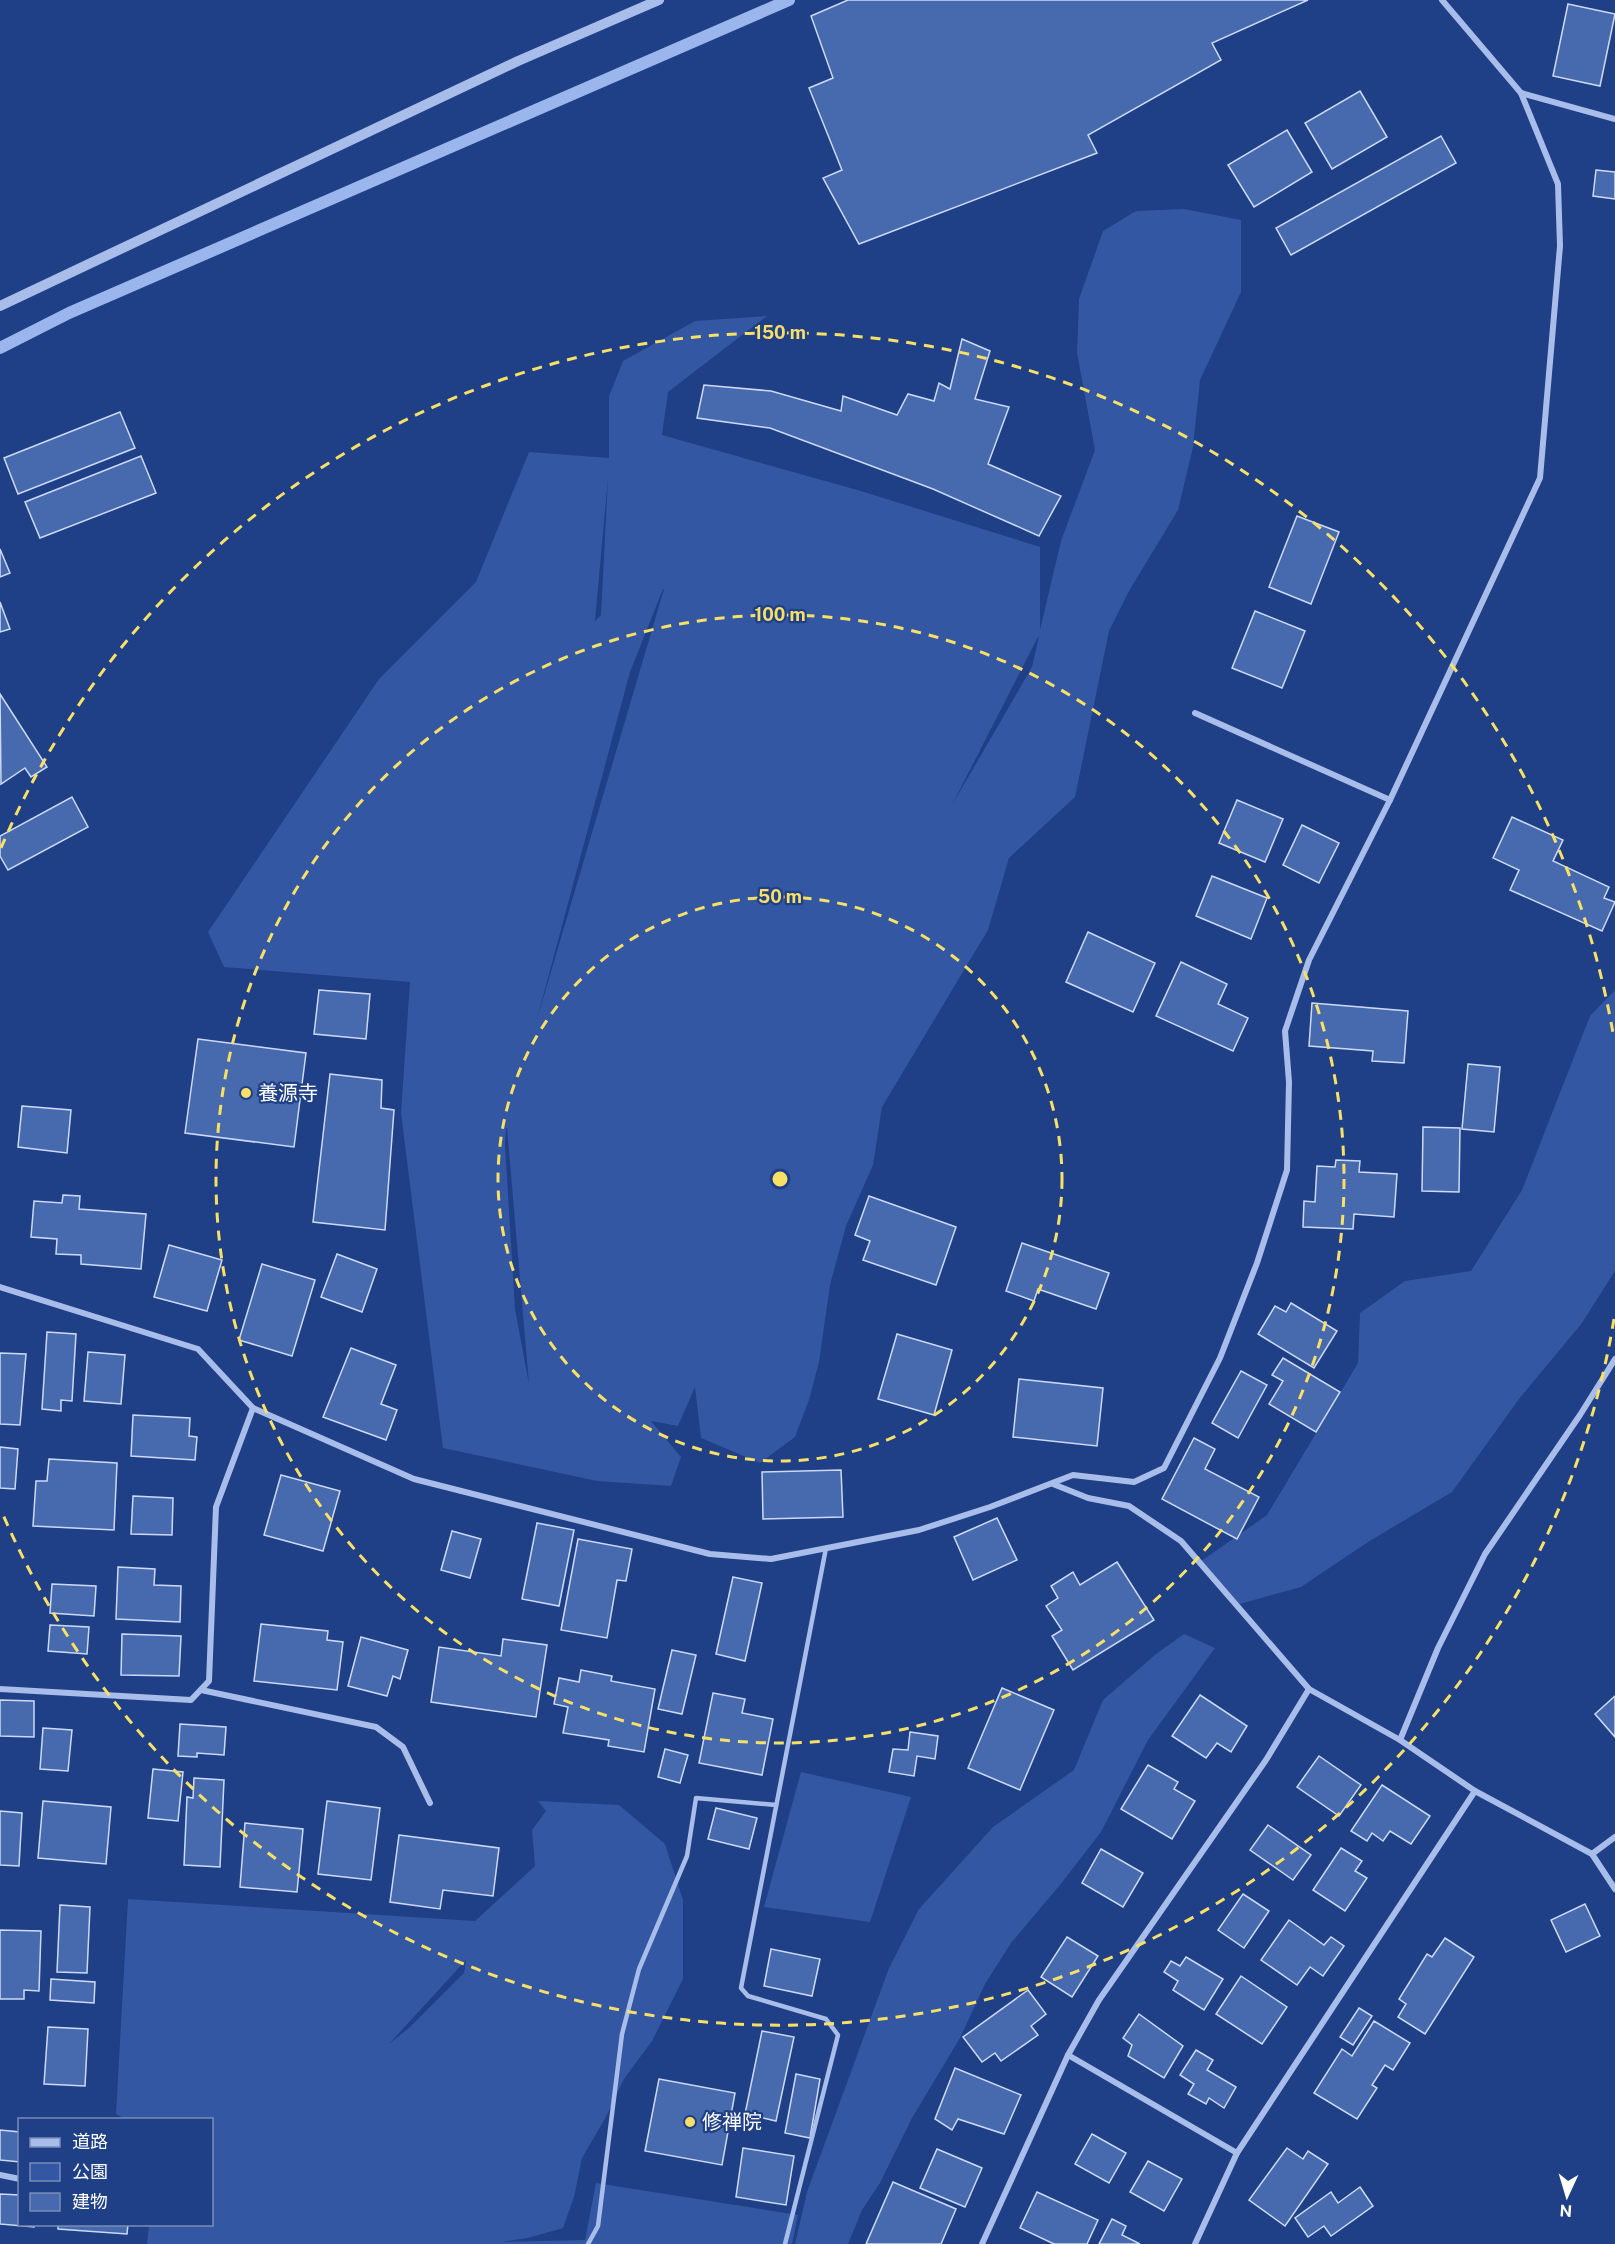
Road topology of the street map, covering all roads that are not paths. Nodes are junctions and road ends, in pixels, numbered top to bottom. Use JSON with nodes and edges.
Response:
{"nodes":[{"id":1,"x":659,"y":0,"type":"edge"},
{"id":2,"x":1442,"y":0,"type":"edge"},
{"id":3,"x":1521,"y":93,"type":"junction"},
{"id":4,"x":1615,"y":119,"type":"edge"},
{"id":5,"x":0,"y":306,"type":"edge"},
{"id":6,"x":1195,"y":713,"type":"dead end"},
{"id":7,"x":1390,"y":800,"type":"junction"},
{"id":8,"x":0,"y":1287,"type":"edge"},
{"id":9,"x":1615,"y":1359,"type":"edge"},
{"id":10,"x":253,"y":1408,"type":"junction"},
{"id":11,"x":1053,"y":1484,"type":"junction"},
{"id":12,"x":826,"y":1548,"type":"junction"},
{"id":13,"x":0,"y":1689,"type":"edge"},
{"id":14,"x":1309,"y":1689,"type":"junction"},
{"id":15,"x":201,"y":1690,"type":"junction"},
{"id":16,"x":1400,"y":1740,"type":"junction"},
{"id":17,"x":1475,"y":1791,"type":"junction"},
{"id":18,"x":430,"y":1803,"type":"dead end"},
{"id":19,"x":776,"y":1805,"type":"junction"},
{"id":20,"x":1615,"y":1837,"type":"edge"},
{"id":21,"x":1592,"y":1854,"type":"junction"},
{"id":22,"x":1615,"y":1889,"type":"edge"},
{"id":23,"x":1068,"y":2055,"type":"junction"},
{"id":24,"x":1237,"y":2153,"type":"junction"},
{"id":25,"x":0,"y":2175,"type":"edge"},
{"id":26,"x":18,"y":2179,"type":"edge"},
{"id":27,"x":588,"y":2244,"type":"edge"},
{"id":28,"x":785,"y":2244,"type":"edge"},
{"id":29,"x":982,"y":2244,"type":"edge"},
{"id":30,"x":1195,"y":2244,"type":"edge"}],
"edges":[{"from":1,"to":5,"type":"street"},
{"from":2,"to":3,"type":"street"},
{"from":3,"to":4,"type":"street"},
{"from":3,"to":7,"type":"street"},
{"from":6,"to":7,"type":"street"},
{"from":7,"to":11,"type":"street"},
{"from":8,"to":10,"type":"street"},
{"from":9,"to":16,"type":"street"},
{"from":10,"to":12,"type":"street"},
{"from":10,"to":15,"type":"street"},
{"from":11,"to":12,"type":"street"},
{"from":11,"to":14,"type":"street"},
{"from":12,"to":19,"type":"lane"},
{"from":13,"to":15,"type":"street"},
{"from":14,"to":16,"type":"street"},
{"from":14,"to":23,"type":"street"},
{"from":15,"to":18,"type":"street"},
{"from":16,"to":17,"type":"street"},
{"from":17,"to":21,"type":"street"},
{"from":17,"to":24,"type":"street"},
{"from":19,"to":27,"type":"lane"},
{"from":19,"to":28,"type":"lane"},
{"from":20,"to":21,"type":"street"},
{"from":21,"to":22,"type":"street"},
{"from":23,"to":24,"type":"street"},
{"from":23,"to":29,"type":"street"},
{"from":24,"to":30,"type":"street"},
{"from":25,"to":26,"type":"street"}]}
